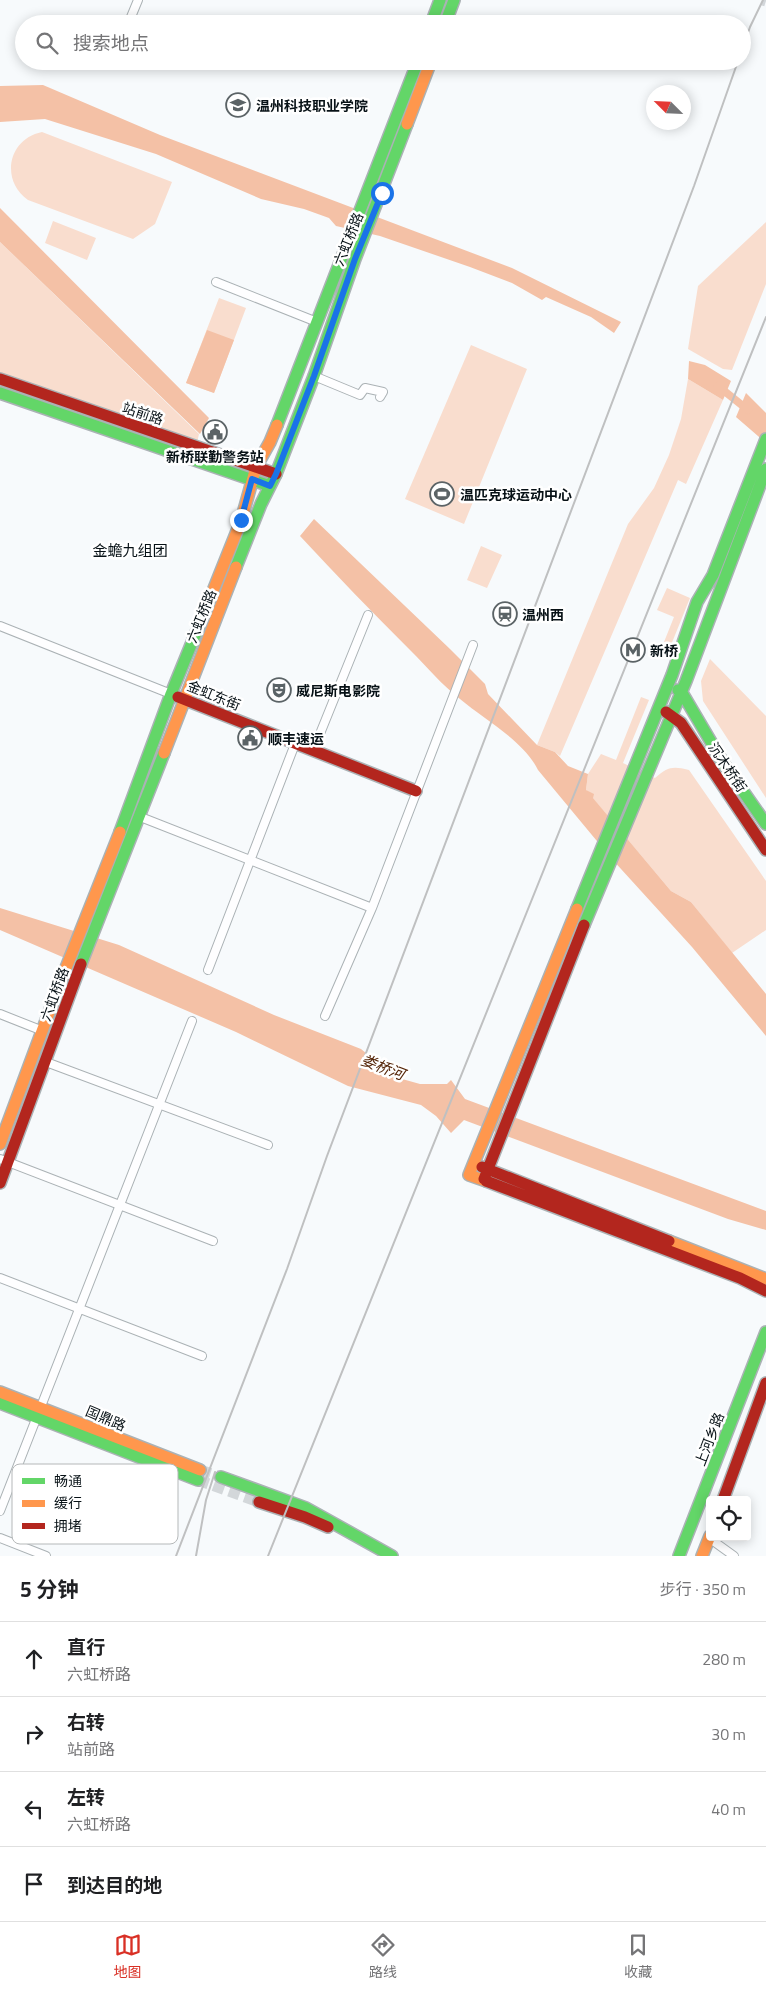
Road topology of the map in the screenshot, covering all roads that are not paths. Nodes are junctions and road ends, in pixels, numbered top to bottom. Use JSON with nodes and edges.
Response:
{"nodes":[{"id":1,"x":138,"y":0,"type":"edge"},
{"id":2,"x":440,"y":0,"type":"edge"},
{"id":3,"x":454,"y":0,"type":"edge"},
{"id":4,"x":132,"y":15,"type":"edge"},
{"id":5,"x":435,"y":15,"type":"edge"},
{"id":6,"x":448,"y":15,"type":"edge"},
{"id":7,"x":414,"y":70,"type":"edge"},
{"id":8,"x":428,"y":70,"type":"edge"},
{"id":9,"x":216,"y":282,"type":"dead end"},
{"id":10,"x":317,"y":322,"type":"junction"},
{"id":11,"x":314,"y":376,"type":"junction"},
{"id":12,"x":0,"y":379,"type":"edge"},
{"id":13,"x":0,"y":393,"type":"edge"},
{"id":14,"x":380,"y":397,"type":"dead end"},
{"id":15,"x":766,"y":439,"type":"edge"},
{"id":16,"x":256,"y":467,"type":"junction"},
{"id":17,"x":766,"y":469,"type":"edge"},
{"id":18,"x":276,"y":474,"type":"junction"},
{"id":19,"x":252,"y":479,"type":"junction"},
{"id":20,"x":270,"y":486,"type":"junction"},
{"id":21,"x":368,"y":615,"type":"dead end"},
{"id":22,"x":0,"y":626,"type":"edge"},
{"id":23,"x":473,"y":645,"type":"dead end"},
{"id":24,"x":667,"y":685,"type":"junction"},
{"id":25,"x":682,"y":691,"type":"junction"},
{"id":26,"x":171,"y":694,"type":"junction"},
{"id":27,"x":184,"y":699,"type":"junction"},
{"id":28,"x":658,"y":708,"type":"junction"},
{"id":29,"x":672,"y":715,"type":"junction"},
{"id":30,"x":295,"y":744,"type":"junction"},
{"id":31,"x":313,"y":750,"type":"junction"},
{"id":32,"x":416,"y":791,"type":"junction"},
{"id":33,"x":138,"y":816,"type":"junction"},
{"id":34,"x":766,"y":824,"type":"edge"},
{"id":35,"x":766,"y":850,"type":"edge"},
{"id":36,"x":250,"y":860,"type":"junction"},
{"id":37,"x":372,"y":908,"type":"junction"},
{"id":38,"x":208,"y":970,"type":"dead end"},
{"id":39,"x":66,"y":985,"type":"junction"},
{"id":40,"x":0,"y":1014,"type":"edge"},
{"id":41,"x":325,"y":1016,"type":"dead end"},
{"id":42,"x":192,"y":1021,"type":"dead end"},
{"id":43,"x":43,"y":1030,"type":"junction"},
{"id":44,"x":46,"y":1062,"type":"junction"},
{"id":45,"x":159,"y":1104,"type":"junction"},
{"id":46,"x":0,"y":1144,"type":"edge"},
{"id":47,"x":268,"y":1145,"type":"dead end"},
{"id":48,"x":4,"y":1160,"type":"edge"},
{"id":49,"x":486,"y":1175,"type":"junction"},
{"id":50,"x":0,"y":1183,"type":"edge"},
{"id":51,"x":120,"y":1205,"type":"junction"},
{"id":52,"x":213,"y":1242,"type":"dead end"},
{"id":53,"x":0,"y":1278,"type":"edge"},
{"id":54,"x":766,"y":1279,"type":"edge"},
{"id":55,"x":766,"y":1291,"type":"edge"},
{"id":56,"x":79,"y":1307,"type":"junction"},
{"id":57,"x":766,"y":1332,"type":"edge"},
{"id":58,"x":202,"y":1356,"type":"dead end"},
{"id":59,"x":766,"y":1383,"type":"edge"},
{"id":60,"x":0,"y":1392,"type":"edge"},
{"id":61,"x":0,"y":1404,"type":"edge"},
{"id":62,"x":38,"y":1413,"type":"junction"},
{"id":63,"x":18,"y":1464,"type":"edge"},
{"id":64,"x":174,"y":1464,"type":"edge"},
{"id":65,"x":178,"y":1466,"type":"edge"},
{"id":66,"x":199,"y":1475,"type":"tunnel mouth"},
{"id":67,"x":221,"y":1477,"type":"tunnel mouth"},
{"id":68,"x":12,"y":1481,"type":"edge"},
{"id":69,"x":724,"y":1496,"type":"edge"},
{"id":70,"x":259,"y":1502,"type":"tunnel mouth"},
{"id":71,"x":0,"y":1512,"type":"edge"},
{"id":72,"x":0,"y":1538,"type":"edge"},
{"id":73,"x":708,"y":1541,"type":"edge"},
{"id":74,"x":714,"y":1541,"type":"edge"},
{"id":75,"x":12,"y":1543,"type":"edge"},
{"id":76,"x":15,"y":1544,"type":"edge"},
{"id":77,"x":46,"y":1556,"type":"edge"},
{"id":78,"x":379,"y":1556,"type":"edge"},
{"id":79,"x":392,"y":1556,"type":"edge"},
{"id":80,"x":680,"y":1556,"type":"edge"},
{"id":81,"x":702,"y":1556,"type":"edge"},
{"id":82,"x":734,"y":1556,"type":"edge"}],
"edges":[{"from":1,"to":4,"type":"street"},
{"from":2,"to":5,"type":"main road"},
{"from":3,"to":6,"type":"main road"},
{"from":7,"to":10,"type":"main road","name":"六虹桥路"},
{"from":8,"to":11,"type":"main road","name":"六虹桥路"},
{"from":9,"to":10,"type":"street"},
{"from":10,"to":16,"type":"main road","name":"六虹桥路"},
{"from":11,"to":14,"type":"street"},
{"from":11,"to":18,"type":"main road","name":"六虹桥路"},
{"from":12,"to":16,"type":"main road","name":"站前路"},
{"from":13,"to":19,"type":"main road","name":"站前路"},
{"from":15,"to":24,"type":"main road"},
{"from":16,"to":18,"type":"main road","name":"站前路"},
{"from":16,"to":19,"type":"main road","name":"六虹桥路"},
{"from":17,"to":25,"type":"main road"},
{"from":18,"to":20,"type":"main road","name":"六虹桥路"},
{"from":19,"to":20,"type":"main road","name":"站前路"},
{"from":19,"to":26,"type":"main road","name":"六虹桥路"},
{"from":20,"to":27,"type":"main road","name":"六虹桥路"},
{"from":21,"to":31,"type":"street"},
{"from":22,"to":26,"type":"street","name":"金虹东街"},
{"from":23,"to":32,"type":"street"},
{"from":24,"to":25,"type":"main road"},
{"from":24,"to":28,"type":"main road"},
{"from":25,"to":29,"type":"main road"},
{"from":25,"to":34,"type":"main road","name":"沉木桥街"},
{"from":26,"to":27,"type":"main road","name":"金虹东街"},
{"from":26,"to":39,"type":"main road","name":"六虹桥路"},
{"from":27,"to":30,"type":"main road","name":"金虹东街"},
{"from":27,"to":33,"type":"main road","name":"六虹桥路"},
{"from":28,"to":29,"type":"main road","name":"沉木桥街"},
{"from":28,"to":49,"type":"main road"},
{"from":29,"to":35,"type":"main road","name":"沉木桥街"},
{"from":29,"to":49,"type":"main road"},
{"from":30,"to":31,"type":"main road","name":"金虹东街"},
{"from":30,"to":36,"type":"street"},
{"from":31,"to":32,"type":"main road","name":"金虹东街"},
{"from":32,"to":37,"type":"street"},
{"from":33,"to":36,"type":"street"},
{"from":33,"to":39,"type":"main road","name":"六虹桥路"},
{"from":36,"to":37,"type":"street"},
{"from":36,"to":38,"type":"street"},
{"from":37,"to":41,"type":"street"},
{"from":39,"to":43,"type":"main road","name":"六虹桥路"},
{"from":39,"to":44,"type":"main road","name":"六虹桥路"},
{"from":40,"to":43,"type":"street"},
{"from":42,"to":45,"type":"street"},
{"from":43,"to":46,"type":"main road","name":"六虹桥路"},
{"from":44,"to":45,"type":"street"},
{"from":44,"to":48,"type":"main road","name":"六虹桥路"},
{"from":45,"to":47,"type":"street"},
{"from":45,"to":51,"type":"street"},
{"from":48,"to":50,"type":"main road","name":"六虹桥路"},
{"from":48,"to":51,"type":"street"},
{"from":49,"to":54,"type":"main road"},
{"from":49,"to":55,"type":"main road"},
{"from":51,"to":52,"type":"street"},
{"from":51,"to":56,"type":"street"},
{"from":53,"to":56,"type":"street"},
{"from":56,"to":58,"type":"street"},
{"from":56,"to":62,"type":"street"},
{"from":57,"to":80,"type":"main road","name":"上河乡路"},
{"from":59,"to":69,"type":"main road"},
{"from":60,"to":62,"type":"main road","name":"国鼎路"},
{"from":61,"to":62,"type":"main road","name":"国鼎路"},
{"from":62,"to":63,"type":"street"},
{"from":62,"to":64,"type":"main road","name":"国鼎路"},
{"from":65,"to":66,"type":"main road","name":"国鼎路"},
{"from":67,"to":79,"type":"main road"},
{"from":68,"to":71,"type":"street"},
{"from":70,"to":78,"type":"main road"},
{"from":72,"to":75,"type":"street"},
{"from":73,"to":81,"type":"main road"},
{"from":74,"to":82,"type":"street"},
{"from":76,"to":77,"type":"street"}]}
